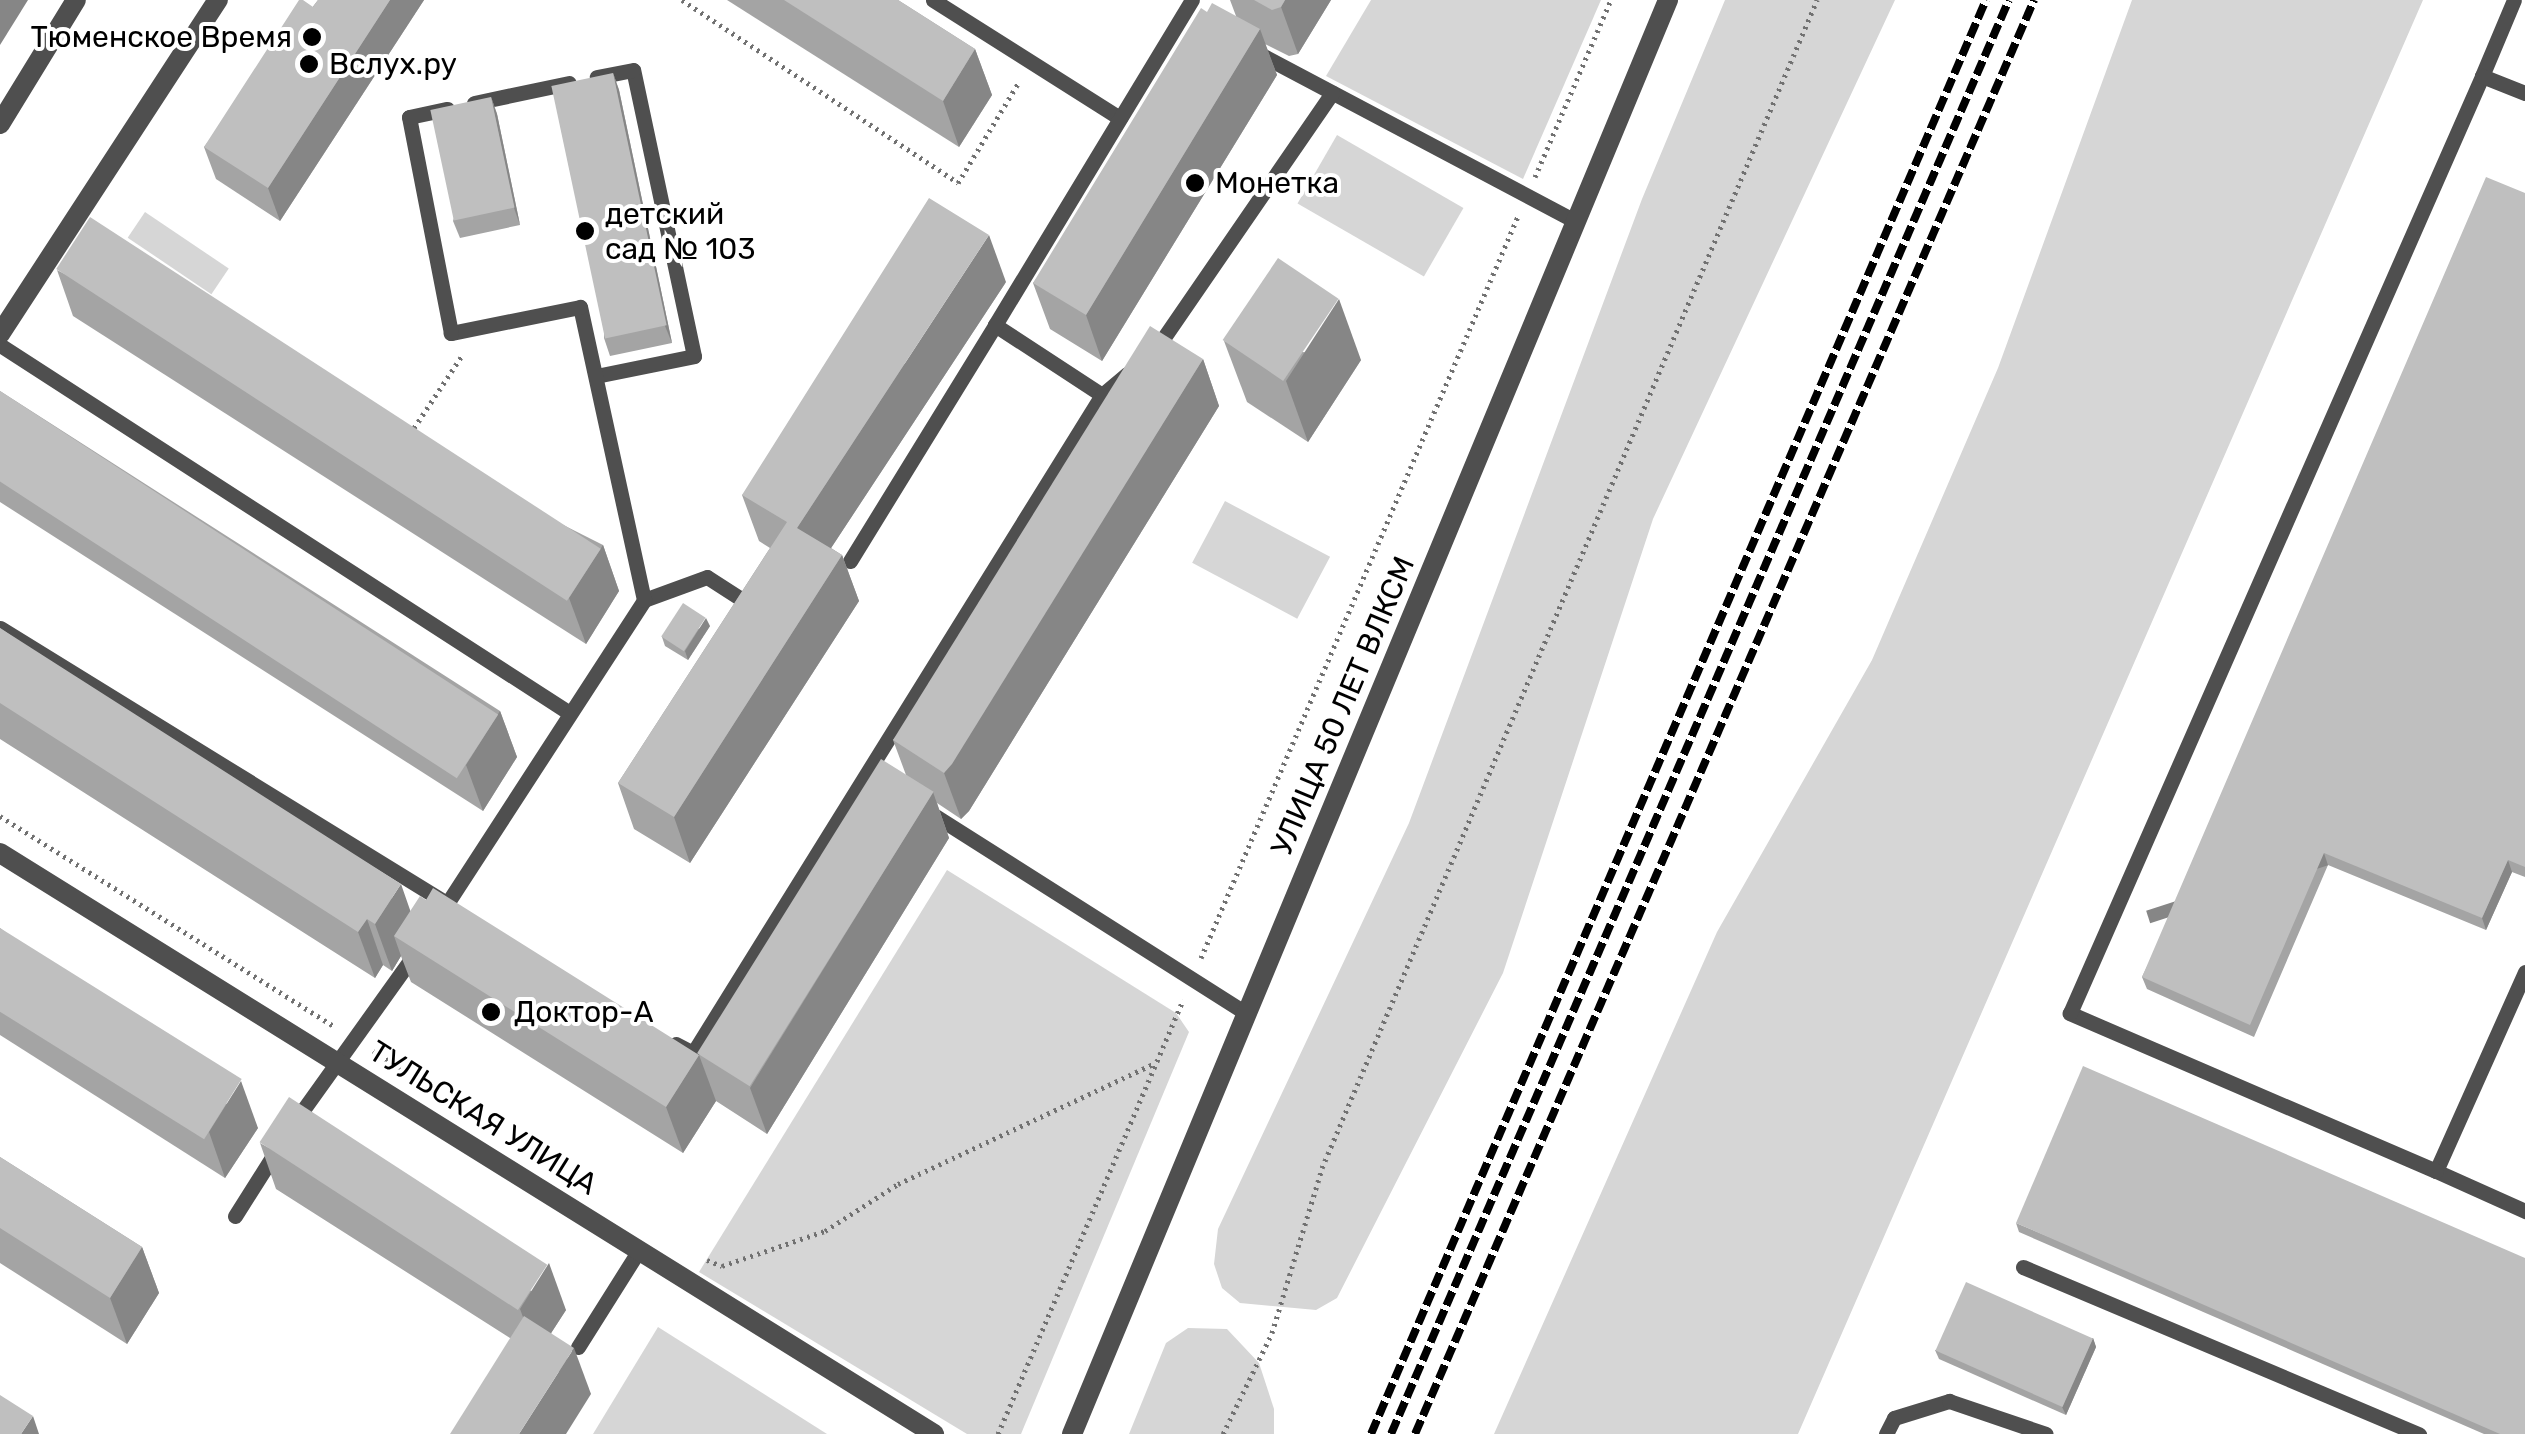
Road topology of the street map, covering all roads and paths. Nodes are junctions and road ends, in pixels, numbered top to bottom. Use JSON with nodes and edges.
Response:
{"nodes":[{"id":1,"x":76,"y":0,"type":"edge"},
{"id":2,"x":218,"y":0,"type":"edge"},
{"id":3,"x":682,"y":0,"type":"edge"},
{"id":4,"x":932,"y":0,"type":"edge"},
{"id":5,"x":1610,"y":0,"type":"edge"},
{"id":6,"x":1668,"y":0,"type":"edge"},
{"id":7,"x":1817,"y":0,"type":"edge"},
{"id":8,"x":2514,"y":0,"type":"edge"},
{"id":9,"x":1188,"y":6,"type":"edge"},
{"id":10,"x":1200,"y":22,"type":"edge"},
{"id":11,"x":1234,"y":40,"type":"edge"},
{"id":12,"x":1031,"y":62,"type":"junction"},
{"id":13,"x":2482,"y":76,"type":"junction"},
{"id":14,"x":2525,"y":93,"type":"edge"},
{"id":15,"x":1332,"y":94,"type":"junction"},
{"id":16,"x":1120,"y":118,"type":"junction"},
{"id":17,"x":0,"y":124,"type":"edge"},
{"id":18,"x":1527,"y":196,"type":"junction"},
{"id":19,"x":1577,"y":222,"type":"junction"},
{"id":20,"x":994,"y":324,"type":"junction"},
{"id":21,"x":481,"y":327,"type":"junction"},
{"id":22,"x":0,"y":334,"type":"edge"},
{"id":23,"x":0,"y":345,"type":"edge"},
{"id":24,"x":596,"y":376,"type":"junction"},
{"id":25,"x":1102,"y":394,"type":"junction"},
{"id":26,"x":412,"y":430,"type":"edge"},
{"id":27,"x":850,"y":561,"type":"dead end"},
{"id":28,"x":644,"y":600,"type":"junction"},
{"id":29,"x":752,"y":606,"type":"edge"},
{"id":30,"x":0,"y":628,"type":"edge"},
{"id":31,"x":568,"y":712,"type":"junction"},
{"id":32,"x":865,"y":772,"type":"junction"},
{"id":33,"x":881,"y":782,"type":"edge"},
{"id":34,"x":914,"y":802,"type":"edge"},
{"id":35,"x":0,"y":852,"type":"edge"},
{"id":36,"x":447,"y":903,"type":"junction"},
{"id":37,"x":464,"y":913,"type":"edge"},
{"id":38,"x":2525,"y":972,"type":"edge"},
{"id":39,"x":1192,"y":979,"type":"junction"},
{"id":40,"x":1247,"y":1014,"type":"junction"},
{"id":41,"x":660,"y":1034,"type":"edge"},
{"id":42,"x":333,"y":1060,"type":"junction"},
{"id":43,"x":1156,"y":1062,"type":"junction"},
{"id":44,"x":2436,"y":1171,"type":"junction"},
{"id":45,"x":2525,"y":1211,"type":"edge"},
{"id":46,"x":234,"y":1216,"type":"dead end"},
{"id":47,"x":638,"y":1250,"type":"junction"},
{"id":48,"x":698,"y":1256,"type":"dead end"},
{"id":49,"x":2024,"y":1266,"type":"dead end"},
{"id":50,"x":578,"y":1347,"type":"edge"},
{"id":51,"x":934,"y":1434,"type":"edge"},
{"id":52,"x":998,"y":1434,"type":"edge"},
{"id":53,"x":1072,"y":1434,"type":"edge"},
{"id":54,"x":1223,"y":1434,"type":"edge"},
{"id":55,"x":1886,"y":1434,"type":"edge"},
{"id":56,"x":2046,"y":1434,"type":"edge"},
{"id":57,"x":2419,"y":1434,"type":"edge"}],
"edges":[{"from":1,"to":17,"type":"street"},
{"from":2,"to":22,"type":"street"},
{"from":3,"to":12,"type":"path"},
{"from":4,"to":12,"type":"lane"},
{"from":5,"to":18,"type":"path"},
{"from":6,"to":19,"type":"street","name":"УЛИЦА 50 ЛЕТ ВЛКСМ"},
{"from":7,"to":54,"type":"path"},
{"from":8,"to":13,"type":"lane"},
{"from":9,"to":10,"type":"lane"},
{"from":9,"to":16,"type":"lane"},
{"from":11,"to":15,"type":"lane"},
{"from":12,"to":16,"type":"lane"},
{"from":13,"to":14,"type":"lane"},
{"from":13,"to":44,"type":"lane"},
{"from":15,"to":18,"type":"lane"},
{"from":15,"to":25,"type":"lane"},
{"from":16,"to":20,"type":"lane"},
{"from":18,"to":19,"type":"lane"},
{"from":18,"to":39,"type":"path"},
{"from":19,"to":40,"type":"street","name":"УЛИЦА 50 ЛЕТ ВЛКСМ"},
{"from":20,"to":25,"type":"lane"},
{"from":20,"to":27,"type":"lane"},
{"from":21,"to":24,"type":"lane"},
{"from":21,"to":24,"type":"lane"},
{"from":21,"to":26,"type":"path"},
{"from":23,"to":31,"type":"lane"},
{"from":24,"to":28,"type":"lane"},
{"from":25,"to":32,"type":"lane"},
{"from":28,"to":29,"type":"lane"},
{"from":28,"to":31,"type":"lane"},
{"from":30,"to":36,"type":"lane"},
{"from":31,"to":36,"type":"lane"},
{"from":32,"to":33,"type":"lane"},
{"from":32,"to":41,"type":"lane"},
{"from":34,"to":39,"type":"lane"},
{"from":35,"to":42,"type":"street","name":"ТУЛЬСКАЯ УЛИЦА"},
{"from":36,"to":37,"type":"lane"},
{"from":36,"to":42,"type":"lane"},
{"from":38,"to":44,"type":"lane"},
{"from":39,"to":40,"type":"lane"},
{"from":39,"to":43,"type":"path"},
{"from":40,"to":53,"type":"street","name":"УЛИЦА 50 ЛЕТ ВЛКСМ"},
{"from":42,"to":46,"type":"lane"},
{"from":42,"to":47,"type":"street","name":"ТУЛЬСКАЯ УЛИЦА"},
{"from":43,"to":48,"type":"path"},
{"from":43,"to":52,"type":"path"},
{"from":44,"to":45,"type":"lane"},
{"from":47,"to":50,"type":"lane"},
{"from":47,"to":51,"type":"street","name":"ТУЛЬСКАЯ УЛИЦА"},
{"from":49,"to":57,"type":"lane"},
{"from":55,"to":56,"type":"lane"}]}
